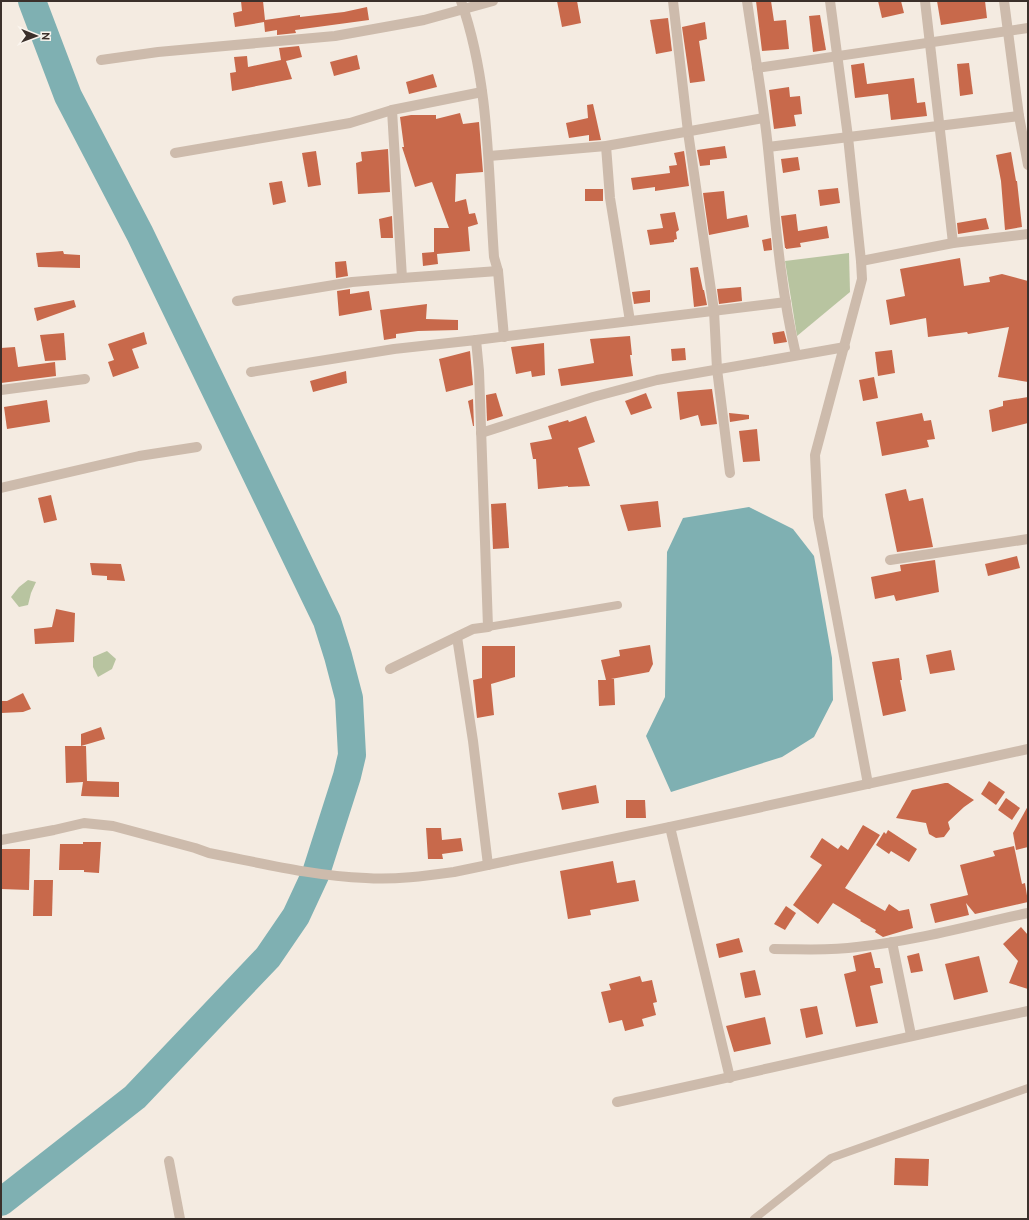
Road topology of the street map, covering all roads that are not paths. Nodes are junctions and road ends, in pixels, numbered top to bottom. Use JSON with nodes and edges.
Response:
{"nodes":[{"id":1,"x":493,"y":1,"type":"edge"},
{"id":2,"x":673,"y":1,"type":"edge"},
{"id":3,"x":747,"y":1,"type":"edge"},
{"id":4,"x":830,"y":1,"type":"edge"},
{"id":5,"x":925,"y":1,"type":"edge"},
{"id":6,"x":1004,"y":1,"type":"edge"},
{"id":7,"x":463,"y":5,"type":"edge"},
{"id":8,"x":1028,"y":28,"type":"edge"},
{"id":9,"x":1008,"y":32,"type":"junction"},
{"id":10,"x":930,"y":43,"type":"junction"},
{"id":11,"x":837,"y":56,"type":"junction"},
{"id":12,"x":101,"y":60,"type":"dead end"},
{"id":13,"x":757,"y":68,"type":"junction"},
{"id":14,"x":482,"y":92,"type":"junction"},
{"id":15,"x":392,"y":110,"type":"junction"},
{"id":16,"x":1019,"y":116,"type":"junction"},
{"id":17,"x":764,"y":118,"type":"junction"},
{"id":18,"x":939,"y":126,"type":"junction"},
{"id":19,"x":688,"y":132,"type":"junction"},
{"id":20,"x":848,"y":137,"type":"junction"},
{"id":21,"x":1026,"y":142,"type":"edge"},
{"id":22,"x":606,"y":146,"type":"junction"},
{"id":23,"x":768,"y":147,"type":"junction"},
{"id":24,"x":175,"y":153,"type":"dead end"},
{"id":25,"x":489,"y":156,"type":"junction"},
{"id":26,"x":1028,"y":164,"type":"edge"},
{"id":27,"x":1028,"y":234,"type":"edge"},
{"id":28,"x":953,"y":243,"type":"junction"},
{"id":29,"x":862,"y":261,"type":"junction"},
{"id":30,"x":498,"y":271,"type":"junction"},
{"id":31,"x":402,"y":278,"type":"junction"},
{"id":32,"x":237,"y":301,"type":"dead end"},
{"id":33,"x":786,"y":302,"type":"junction"},
{"id":34,"x":714,"y":311,"type":"junction"},
{"id":35,"x":630,"y":321,"type":"junction"},
{"id":36,"x":504,"y":336,"type":"junction"},
{"id":37,"x":476,"y":340,"type":"junction"},
{"id":38,"x":845,"y":347,"type":"junction"},
{"id":39,"x":796,"y":355,"type":"junction"},
{"id":40,"x":717,"y":369,"type":"junction"},
{"id":41,"x":251,"y":372,"type":"dead end"},
{"id":42,"x":86,"y":378,"type":"dead end"},
{"id":43,"x":1,"y":390,"type":"edge"},
{"id":44,"x":481,"y":433,"type":"junction"},
{"id":45,"x":197,"y":447,"type":"dead end"},
{"id":46,"x":730,"y":473,"type":"dead end"},
{"id":47,"x":1,"y":488,"type":"edge"},
{"id":48,"x":1028,"y":539,"type":"edge"},
{"id":49,"x":890,"y":560,"type":"dead end"},
{"id":50,"x":618,"y":605,"type":"dead end"},
{"id":51,"x":488,"y":627,"type":"junction"},
{"id":52,"x":457,"y":637,"type":"junction"},
{"id":53,"x":390,"y":669,"type":"dead end"},
{"id":54,"x":1028,"y":749,"type":"edge"},
{"id":55,"x":868,"y":784,"type":"junction"},
{"id":56,"x":670,"y":828,"type":"junction"},
{"id":57,"x":1,"y":840,"type":"edge"},
{"id":58,"x":488,"y":865,"type":"junction"},
{"id":59,"x":1028,"y":913,"type":"edge"},
{"id":60,"x":892,"y":942,"type":"junction"},
{"id":61,"x":774,"y":949,"type":"dead end"},
{"id":62,"x":1028,"y":1011,"type":"edge"},
{"id":63,"x":911,"y":1035,"type":"junction"},
{"id":64,"x":730,"y":1078,"type":"junction"},
{"id":65,"x":1028,"y":1088,"type":"edge"},
{"id":66,"x":617,"y":1102,"type":"dead end"},
{"id":67,"x":169,"y":1161,"type":"dead end"},
{"id":68,"x":180,"y":1219,"type":"edge"},
{"id":69,"x":754,"y":1219,"type":"edge"}],
"edges":[{"from":1,"to":7,"type":"street"},
{"from":2,"to":19,"type":"street"},
{"from":3,"to":13,"type":"street"},
{"from":4,"to":11,"type":"street"},
{"from":5,"to":10,"type":"street"},
{"from":6,"to":9,"type":"street"},
{"from":7,"to":12,"type":"street"},
{"from":7,"to":14,"type":"street"},
{"from":8,"to":9,"type":"street"},
{"from":9,"to":10,"type":"street"},
{"from":9,"to":16,"type":"street"},
{"from":10,"to":11,"type":"street"},
{"from":10,"to":18,"type":"street"},
{"from":11,"to":13,"type":"street"},
{"from":11,"to":20,"type":"street"},
{"from":13,"to":17,"type":"street"},
{"from":14,"to":15,"type":"street"},
{"from":14,"to":25,"type":"street"},
{"from":15,"to":24,"type":"street"},
{"from":15,"to":31,"type":"street"},
{"from":16,"to":18,"type":"street"},
{"from":16,"to":21,"type":"street"},
{"from":17,"to":19,"type":"street"},
{"from":17,"to":23,"type":"street"},
{"from":18,"to":20,"type":"street"},
{"from":18,"to":28,"type":"street"},
{"from":19,"to":22,"type":"street"},
{"from":19,"to":34,"type":"street"},
{"from":20,"to":23,"type":"street"},
{"from":20,"to":29,"type":"street"},
{"from":21,"to":26,"type":"street"},
{"from":22,"to":25,"type":"street"},
{"from":22,"to":35,"type":"street"},
{"from":23,"to":33,"type":"street"},
{"from":25,"to":30,"type":"street"},
{"from":27,"to":28,"type":"street"},
{"from":28,"to":29,"type":"street"},
{"from":29,"to":38,"type":"street"},
{"from":30,"to":31,"type":"street"},
{"from":30,"to":36,"type":"street"},
{"from":31,"to":32,"type":"street"},
{"from":33,"to":34,"type":"street"},
{"from":33,"to":39,"type":"street"},
{"from":34,"to":35,"type":"street"},
{"from":34,"to":40,"type":"street"},
{"from":35,"to":36,"type":"street"},
{"from":36,"to":37,"type":"street"},
{"from":37,"to":41,"type":"street"},
{"from":37,"to":44,"type":"street"},
{"from":38,"to":39,"type":"street"},
{"from":38,"to":55,"type":"street"},
{"from":39,"to":40,"type":"street"},
{"from":40,"to":44,"type":"street"},
{"from":40,"to":46,"type":"street"},
{"from":42,"to":43,"type":"street"},
{"from":44,"to":51,"type":"street"},
{"from":45,"to":47,"type":"street"},
{"from":48,"to":49,"type":"street"},
{"from":50,"to":51,"type":"lane"},
{"from":51,"to":52,"type":"street"},
{"from":52,"to":53,"type":"street"},
{"from":52,"to":58,"type":"street"},
{"from":54,"to":55,"type":"street"},
{"from":55,"to":56,"type":"street"},
{"from":56,"to":58,"type":"street"},
{"from":56,"to":64,"type":"street"},
{"from":57,"to":58,"type":"street"},
{"from":59,"to":60,"type":"street"},
{"from":60,"to":61,"type":"street"},
{"from":60,"to":63,"type":"street"},
{"from":62,"to":63,"type":"street"},
{"from":63,"to":64,"type":"street"},
{"from":64,"to":66,"type":"street"},
{"from":65,"to":69,"type":"lane"},
{"from":67,"to":68,"type":"street"}]}
